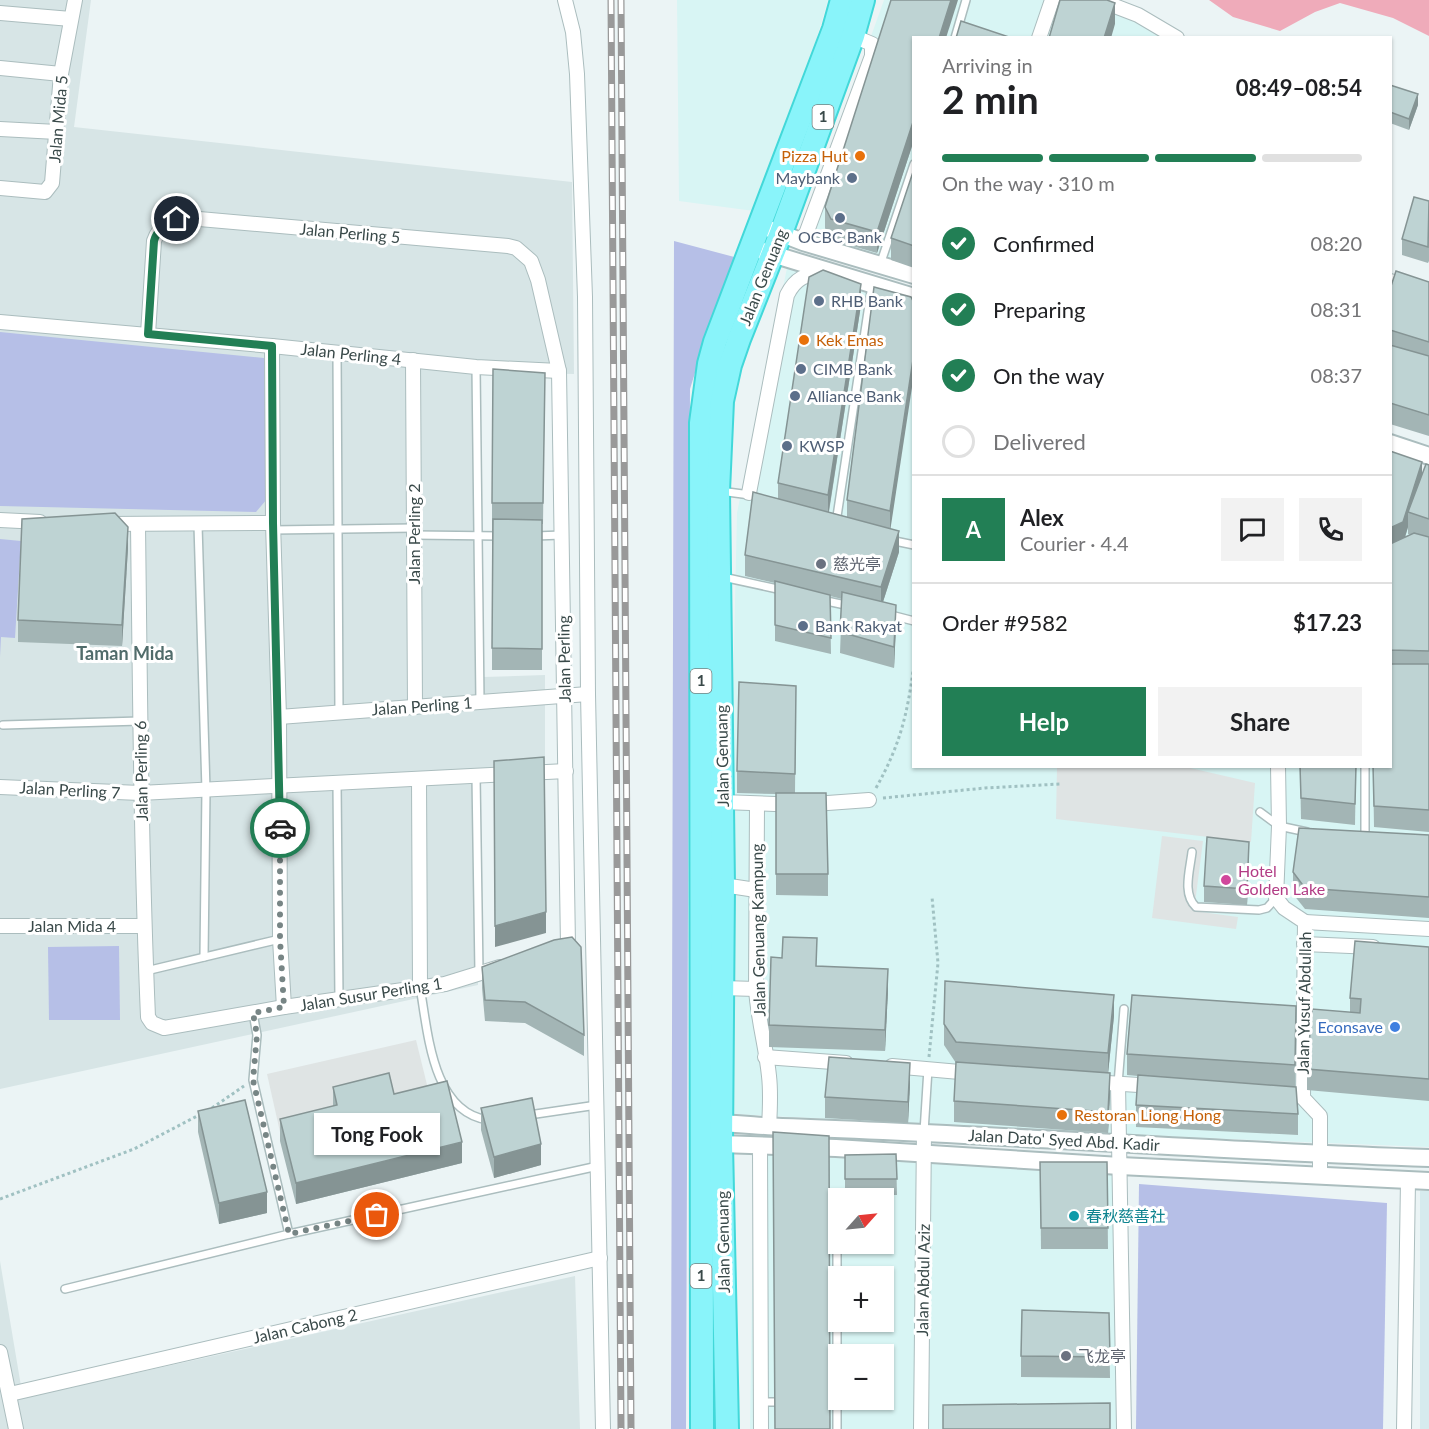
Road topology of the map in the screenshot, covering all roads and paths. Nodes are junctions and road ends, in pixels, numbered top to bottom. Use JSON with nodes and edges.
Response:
{"nodes":[{"id":1,"x":75,"y":0,"type":"edge"},
{"id":2,"x":565,"y":0,"type":"edge"},
{"id":3,"x":842,"y":0,"type":"edge"},
{"id":4,"x":863,"y":0,"type":"edge"},
{"id":5,"x":966,"y":0,"type":"edge"},
{"id":6,"x":1052,"y":0,"type":"edge"},
{"id":7,"x":1099,"y":0,"type":"edge"},
{"id":8,"x":0,"y":13,"type":"edge"},
{"id":9,"x":71,"y":20,"type":"junction"},
{"id":10,"x":853,"y":36,"type":"junction"},
{"id":11,"x":956,"y":36,"type":"edge"},
{"id":12,"x":1040,"y":36,"type":"edge"},
{"id":13,"x":1173,"y":36,"type":"edge"},
{"id":14,"x":0,"y":68,"type":"edge"},
{"id":15,"x":61,"y":74,"type":"junction"},
{"id":16,"x":0,"y":129,"type":"edge"},
{"id":17,"x":57,"y":132,"type":"junction"},
{"id":18,"x":912,"y":170,"type":"edge"},
{"id":19,"x":0,"y":188,"type":"edge"},
{"id":20,"x":766,"y":240,"type":"junction"},
{"id":21,"x":803,"y":242,"type":"junction"},
{"id":22,"x":880,"y":265,"type":"junction"},
{"id":23,"x":830,"y":271,"type":"junction"},
{"id":24,"x":912,"y":274,"type":"edge"},
{"id":25,"x":872,"y":284,"type":"junction"},
{"id":26,"x":1392,"y":284,"type":"edge"},
{"id":27,"x":1429,"y":292,"type":"edge"},
{"id":28,"x":912,"y":296,"type":"edge"},
{"id":29,"x":0,"y":322,"type":"edge"},
{"id":30,"x":148,"y":334,"type":"junction"},
{"id":31,"x":272,"y":346,"type":"junction"},
{"id":32,"x":337,"y":353,"type":"junction"},
{"id":33,"x":413,"y":360,"type":"junction"},
{"id":34,"x":476,"y":367,"type":"junction"},
{"id":35,"x":559,"y":371,"type":"junction"},
{"id":36,"x":1392,"y":444,"type":"edge"},
{"id":37,"x":1429,"y":456,"type":"edge"},
{"id":38,"x":718,"y":491,"type":"junction"},
{"id":39,"x":752,"y":497,"type":"joint"},
{"id":40,"x":0,"y":520,"type":"edge"},
{"id":41,"x":57,"y":522,"type":"edge"},
{"id":42,"x":92,"y":523,"type":"edge"},
{"id":43,"x":825,"y":523,"type":"edge"},
{"id":44,"x":138,"y":525,"type":"junction"},
{"id":45,"x":198,"y":525,"type":"junction"},
{"id":46,"x":273,"y":526,"type":"junction"},
{"id":47,"x":835,"y":526,"type":"junction"},
{"id":48,"x":337,"y":528,"type":"junction"},
{"id":49,"x":847,"y":529,"type":"edge"},
{"id":50,"x":414,"y":532,"type":"junction"},
{"id":51,"x":562,"y":535,"type":"junction"},
{"id":52,"x":477,"y":536,"type":"junction"},
{"id":53,"x":509,"y":536,"type":"edge"},
{"id":54,"x":530,"y":536,"type":"edge"},
{"id":55,"x":880,"y":537,"type":"edge"},
{"id":56,"x":912,"y":545,"type":"edge"},
{"id":57,"x":719,"y":577,"type":"junction"},
{"id":58,"x":788,"y":592,"type":"edge"},
{"id":59,"x":811,"y":597,"type":"edge"},
{"id":60,"x":856,"y":607,"type":"edge"},
{"id":61,"x":879,"y":613,"type":"edge"},
{"id":62,"x":912,"y":621,"type":"edge"},
{"id":63,"x":912,"y":681,"type":"edge"},
{"id":64,"x":588,"y":694,"type":"junction"},
{"id":65,"x":565,"y":696,"type":"junction"},
{"id":66,"x":480,"y":702,"type":"junction"},
{"id":67,"x":415,"y":707,"type":"junction"},
{"id":68,"x":339,"y":712,"type":"junction"},
{"id":69,"x":279,"y":717,"type":"junction"},
{"id":70,"x":140,"y":721,"type":"junction"},
{"id":71,"x":3,"y":725,"type":"dead end"},
{"id":72,"x":1278,"y":768,"type":"edge"},
{"id":73,"x":1365,"y":768,"type":"edge"},
{"id":74,"x":566,"y":771,"type":"junction"},
{"id":75,"x":476,"y":776,"type":"junction"},
{"id":76,"x":419,"y":779,"type":"junction"},
{"id":77,"x":337,"y":783,"type":"junction"},
{"id":78,"x":1060,"y":784,"type":"dead end"},
{"id":79,"x":280,"y":786,"type":"junction"},
{"id":80,"x":0,"y":787,"type":"edge"},
{"id":81,"x":206,"y":790,"type":"junction"},
{"id":82,"x":141,"y":793,"type":"junction"},
{"id":83,"x":869,"y":800,"type":"junction"},
{"id":84,"x":722,"y":802,"type":"junction"},
{"id":85,"x":757,"y":804,"type":"junction"},
{"id":86,"x":1260,"y":812,"type":"dead end"},
{"id":87,"x":1279,"y":826,"type":"junction"},
{"id":88,"x":1317,"y":834,"type":"edge"},
{"id":89,"x":1356,"y":838,"type":"edge"},
{"id":90,"x":1365,"y":838,"type":"junction"},
{"id":91,"x":1376,"y":839,"type":"edge"},
{"id":92,"x":1191,"y":852,"type":"dead end"},
{"id":93,"x":723,"y":885,"type":"junction"},
{"id":94,"x":756,"y":890,"type":"junction"},
{"id":95,"x":932,"y":897,"type":"dead end"},
{"id":96,"x":1276,"y":898,"type":"junction"},
{"id":97,"x":1305,"y":922,"type":"junction"},
{"id":98,"x":0,"y":926,"type":"edge"},
{"id":99,"x":144,"y":927,"type":"junction"},
{"id":100,"x":1429,"y":929,"type":"edge"},
{"id":101,"x":280,"y":939,"type":"junction"},
{"id":102,"x":1304,"y":944,"type":"junction"},
{"id":103,"x":595,"y":946,"type":"junction"},
{"id":104,"x":1383,"y":948,"type":"edge"},
{"id":105,"x":204,"y":957,"type":"junction"},
{"id":106,"x":513,"y":963,"type":"edge"},
{"id":107,"x":146,"y":971,"type":"junction"},
{"id":108,"x":479,"y":973,"type":"junction"},
{"id":109,"x":420,"y":987,"type":"junction"},
{"id":110,"x":722,"y":988,"type":"junction"},
{"id":111,"x":756,"y":988,"type":"junction"},
{"id":112,"x":339,"y":999,"type":"junction"},
{"id":113,"x":284,"y":1007,"type":"junction"},
{"id":114,"x":1124,"y":1008,"type":"dead end"},
{"id":115,"x":253,"y":1013,"type":"junction"},
{"id":116,"x":147,"y":1017,"type":"joint"},
{"id":117,"x":765,"y":1057,"type":"junction"},
{"id":118,"x":858,"y":1064,"type":"edge"},
{"id":119,"x":881,"y":1066,"type":"edge"},
{"id":120,"x":928,"y":1069,"type":"junction"},
{"id":121,"x":987,"y":1074,"type":"edge"},
{"id":122,"x":253,"y":1080,"type":"junction"},
{"id":123,"x":1083,"y":1081,"type":"edge"},
{"id":124,"x":1118,"y":1084,"type":"junction"},
{"id":125,"x":1163,"y":1087,"type":"edge"},
{"id":126,"x":597,"y":1105,"type":"junction"},
{"id":127,"x":211,"y":1109,"type":"edge"},
{"id":128,"x":201,"y":1114,"type":"edge"},
{"id":129,"x":519,"y":1116,"type":"edge"},
{"id":130,"x":496,"y":1119,"type":"edge"},
{"id":131,"x":769,"y":1127,"type":"junction"},
{"id":132,"x":714,"y":1130,"type":"junction"},
{"id":133,"x":924,"y":1132,"type":"junction"},
{"id":134,"x":1119,"y":1143,"type":"junction"},
{"id":135,"x":760,"y":1145,"type":"junction"},
{"id":136,"x":924,"y":1153,"type":"junction"},
{"id":137,"x":1321,"y":1155,"type":"junction"},
{"id":138,"x":1429,"y":1158,"type":"edge"},
{"id":139,"x":599,"y":1166,"type":"junction"},
{"id":140,"x":1119,"y":1166,"type":"junction"},
{"id":141,"x":1320,"y":1176,"type":"junction"},
{"id":142,"x":1408,"y":1181,"type":"junction"},
{"id":143,"x":1429,"y":1181,"type":"edge"},
{"id":144,"x":0,"y":1199,"type":"edge"},
{"id":145,"x":815,"y":1221,"type":"edge"},
{"id":146,"x":289,"y":1234,"type":"junction"},
{"id":147,"x":600,"y":1258,"type":"junction"},
{"id":148,"x":65,"y":1289,"type":"dead end"},
{"id":149,"x":837,"y":1344,"type":"edge"},
{"id":150,"x":0,"y":1352,"type":"edge"},
{"id":151,"x":10,"y":1394,"type":"junction"},
{"id":152,"x":761,"y":1402,"type":"junction"},
{"id":153,"x":794,"y":1402,"type":"edge"},
{"id":154,"x":837,"y":1410,"type":"edge"},
{"id":155,"x":16,"y":1429,"type":"edge"},
{"id":156,"x":603,"y":1429,"type":"edge"},
{"id":157,"x":702,"y":1429,"type":"edge"},
{"id":158,"x":727,"y":1429,"type":"edge"},
{"id":159,"x":761,"y":1429,"type":"edge"},
{"id":160,"x":837,"y":1429,"type":"edge"},
{"id":161,"x":921,"y":1429,"type":"edge"},
{"id":162,"x":1124,"y":1429,"type":"edge"},
{"id":163,"x":1404,"y":1429,"type":"edge"}],
"edges":[{"from":1,"to":9,"type":"street","name":"Jalan Mida 5"},
{"from":2,"to":64,"type":"street"},
{"from":3,"to":20,"type":"highway","name":"Jalan Genuang","number":"1"},
{"from":4,"to":10,"type":"highway","name":"Jalan Genuang","number":"1"},
{"from":5,"to":11,"type":"lane"},
{"from":6,"to":12,"type":"street"},
{"from":7,"to":13,"type":"street"},
{"from":8,"to":9,"type":"street"},
{"from":9,"to":15,"type":"street","name":"Jalan Mida 5"},
{"from":10,"to":20,"type":"highway","name":"Jalan Genuang","number":"1"},
{"from":10,"to":21,"type":"street"},
{"from":14,"to":15,"type":"street"},
{"from":15,"to":17,"type":"street","name":"Jalan Mida 5"},
{"from":16,"to":17,"type":"street"},
{"from":17,"to":19,"type":"street","name":"Jalan Mida 5"},
{"from":18,"to":22,"type":"lane"},
{"from":20,"to":21,"type":"street"},
{"from":20,"to":23,"type":"street"},
{"from":20,"to":38,"type":"highway","name":"Jalan Genuang","number":"1"},
{"from":20,"to":132,"type":"highway","name":"Jalan Genuang","number":"1"},
{"from":21,"to":22,"type":"street"},
{"from":22,"to":24,"type":"street"},
{"from":23,"to":25,"type":"street"},
{"from":23,"to":39,"type":"street"},
{"from":25,"to":28,"type":"street"},
{"from":25,"to":47,"type":"lane"},
{"from":26,"to":27,"type":"street"},
{"from":29,"to":30,"type":"street","name":"Jalan Perling 4"},
{"from":30,"to":31,"type":"street","name":"Jalan Perling 4"},
{"from":30,"to":35,"type":"street","name":"Jalan Perling 5"},
{"from":31,"to":32,"type":"street","name":"Jalan Perling 4"},
{"from":31,"to":46,"type":"street"},
{"from":32,"to":33,"type":"street","name":"Jalan Perling 4"},
{"from":32,"to":48,"type":"lane"},
{"from":33,"to":34,"type":"street","name":"Jalan Perling 4"},
{"from":33,"to":50,"type":"street","name":"Jalan Perling 2"},
{"from":34,"to":35,"type":"street","name":"Jalan Perling 4"},
{"from":34,"to":52,"type":"lane"},
{"from":35,"to":51,"type":"street","name":"Jalan Perling"},
{"from":36,"to":37,"type":"street"},
{"from":38,"to":39,"type":"lane"},
{"from":38,"to":57,"type":"highway","name":"Jalan Genuang","number":"1"},
{"from":40,"to":41,"type":"street"},
{"from":42,"to":44,"type":"street"},
{"from":43,"to":47,"type":"lane"},
{"from":44,"to":45,"type":"street"},
{"from":44,"to":70,"type":"street","name":"Jalan Perling 6"},
{"from":45,"to":46,"type":"street"},
{"from":45,"to":81,"type":"lane"},
{"from":46,"to":48,"type":"lane"},
{"from":46,"to":69,"type":"street"},
{"from":47,"to":49,"type":"lane"},
{"from":48,"to":50,"type":"lane"},
{"from":48,"to":68,"type":"lane"},
{"from":50,"to":52,"type":"lane"},
{"from":50,"to":67,"type":"street","name":"Jalan Perling 2"},
{"from":51,"to":54,"type":"lane"},
{"from":51,"to":65,"type":"street","name":"Jalan Perling"},
{"from":52,"to":53,"type":"lane"},
{"from":52,"to":66,"type":"lane"},
{"from":55,"to":56,"type":"lane"},
{"from":57,"to":58,"type":"lane"},
{"from":57,"to":84,"type":"highway","name":"Jalan Genuang","number":"1"},
{"from":59,"to":60,"type":"lane"},
{"from":61,"to":62,"type":"lane"},
{"from":63,"to":83,"type":"path"},
{"from":64,"to":65,"type":"street","name":"Jalan Perling 1"},
{"from":64,"to":103,"type":"street"},
{"from":65,"to":66,"type":"street","name":"Jalan Perling 1"},
{"from":65,"to":74,"type":"street","name":"Jalan Perling"},
{"from":66,"to":67,"type":"street","name":"Jalan Perling 1"},
{"from":67,"to":68,"type":"street","name":"Jalan Perling 1"},
{"from":68,"to":69,"type":"street","name":"Jalan Perling 1"},
{"from":69,"to":79,"type":"street"},
{"from":70,"to":71,"type":"lane"},
{"from":70,"to":82,"type":"street","name":"Jalan Perling 6"},
{"from":72,"to":87,"type":"street"},
{"from":73,"to":90,"type":"lane"},
{"from":74,"to":75,"type":"street","name":"Jalan Perling 7"},
{"from":74,"to":103,"type":"street","name":"Jalan Perling"},
{"from":75,"to":76,"type":"street","name":"Jalan Perling 7"},
{"from":75,"to":108,"type":"lane"},
{"from":76,"to":77,"type":"street","name":"Jalan Perling 7"},
{"from":76,"to":109,"type":"street"},
{"from":77,"to":79,"type":"street","name":"Jalan Perling 7"},
{"from":77,"to":112,"type":"lane"},
{"from":78,"to":83,"type":"path"},
{"from":79,"to":81,"type":"street","name":"Jalan Perling 7"},
{"from":79,"to":101,"type":"street"},
{"from":80,"to":82,"type":"street","name":"Jalan Perling 7"},
{"from":81,"to":82,"type":"street","name":"Jalan Perling 7"},
{"from":81,"to":105,"type":"lane"},
{"from":82,"to":99,"type":"street","name":"Jalan Perling 6"},
{"from":83,"to":85,"type":"street"},
{"from":84,"to":85,"type":"street"},
{"from":84,"to":93,"type":"highway","name":"Jalan Genuang","number":"1"},
{"from":85,"to":94,"type":"street","name":"Jalan Genuang Kampung"},
{"from":86,"to":87,"type":"lane"},
{"from":87,"to":88,"type":"lane"},
{"from":87,"to":96,"type":"street"},
{"from":89,"to":90,"type":"lane"},
{"from":90,"to":91,"type":"lane"},
{"from":92,"to":96,"type":"lane"},
{"from":93,"to":94,"type":"street"},
{"from":93,"to":110,"type":"highway","name":"Jalan Genuang","number":"1"},
{"from":94,"to":111,"type":"street","name":"Jalan Genuang Kampung"},
{"from":95,"to":120,"type":"path"},
{"from":96,"to":97,"type":"street","name":"Jalan Yusuf Abdullah"},
{"from":97,"to":100,"type":"street"},
{"from":97,"to":102,"type":"street","name":"Jalan Yusuf Abdullah"},
{"from":98,"to":99,"type":"street","name":"Jalan Mida 4"},
{"from":99,"to":107,"type":"street","name":"Jalan Perling 6"},
{"from":101,"to":105,"type":"lane"},
{"from":101,"to":113,"type":"street"},
{"from":102,"to":104,"type":"street"},
{"from":102,"to":137,"type":"street","name":"Jalan Yusuf Abdullah"},
{"from":103,"to":126,"type":"street"},
{"from":105,"to":107,"type":"lane"},
{"from":106,"to":108,"type":"street","name":"Jalan Susur Perling 1"},
{"from":107,"to":116,"type":"street","name":"Jalan Perling 6"},
{"from":108,"to":109,"type":"street","name":"Jalan Susur Perling 1"},
{"from":109,"to":112,"type":"street","name":"Jalan Susur Perling 1"},
{"from":109,"to":130,"type":"lane"},
{"from":110,"to":111,"type":"street"},
{"from":110,"to":132,"type":"highway","name":"Jalan Genuang","number":"1"},
{"from":111,"to":117,"type":"street","name":"Jalan Genuang Kampung"},
{"from":112,"to":113,"type":"street","name":"Jalan Susur Perling 1"},
{"from":113,"to":115,"type":"street","name":"Jalan Susur Perling 1"},
{"from":114,"to":124,"type":"lane"},
{"from":115,"to":116,"type":"street","name":"Jalan Susur Perling 1"},
{"from":115,"to":122,"type":"lane"},
{"from":117,"to":118,"type":"street"},
{"from":117,"to":131,"type":"street","name":"Jalan Genuang Kampung"},
{"from":119,"to":120,"type":"street"},
{"from":120,"to":121,"type":"street"},
{"from":120,"to":133,"type":"lane"},
{"from":122,"to":127,"type":"path"},
{"from":122,"to":146,"type":"lane"},
{"from":123,"to":124,"type":"street"},
{"from":124,"to":125,"type":"street"},
{"from":124,"to":134,"type":"street"},
{"from":126,"to":129,"type":"lane"},
{"from":126,"to":139,"type":"street"},
{"from":128,"to":144,"type":"path"},
{"from":131,"to":132,"type":"street","name":"Jalan Dato' Syed Abd. Kadir"},
{"from":131,"to":133,"type":"street","name":"Jalan Dato' Syed Abd. Kadir"},
{"from":132,"to":135,"type":"street","name":"Jalan Dato' Syed Abd. Kadir"},
{"from":132,"to":157,"type":"highway","name":"Jalan Genuang","number":"1"},
{"from":132,"to":158,"type":"highway","name":"Jalan Genuang","number":"1"},
{"from":133,"to":134,"type":"street","name":"Jalan Dato' Syed Abd. Kadir"},
{"from":133,"to":136,"type":"street","name":"Jalan Abdul Aziz"},
{"from":134,"to":137,"type":"street","name":"Jalan Dato' Syed Abd. Kadir"},
{"from":134,"to":140,"type":"street"},
{"from":135,"to":136,"type":"street","name":"Jalan Dato' Syed Abd. Kadir"},
{"from":135,"to":152,"type":"street"},
{"from":136,"to":140,"type":"street","name":"Jalan Dato' Syed Abd. Kadir"},
{"from":136,"to":161,"type":"street","name":"Jalan Abdul Aziz"},
{"from":137,"to":138,"type":"street","name":"Jalan Dato' Syed Abd. Kadir"},
{"from":137,"to":141,"type":"street","name":"Jalan Yusuf Abdullah"},
{"from":139,"to":146,"type":"lane"},
{"from":139,"to":147,"type":"street"},
{"from":140,"to":141,"type":"street","name":"Jalan Dato' Syed Abd. Kadir"},
{"from":140,"to":162,"type":"street"},
{"from":141,"to":142,"type":"street","name":"Jalan Dato' Syed Abd. Kadir"},
{"from":142,"to":143,"type":"street","name":"Jalan Dato' Syed Abd. Kadir"},
{"from":142,"to":163,"type":"street"},
{"from":145,"to":149,"type":"lane"},
{"from":146,"to":148,"type":"lane"},
{"from":147,"to":151,"type":"street","name":"Jalan Cabong 2"},
{"from":147,"to":156,"type":"street"},
{"from":150,"to":151,"type":"street"},
{"from":151,"to":155,"type":"street"},
{"from":152,"to":153,"type":"lane"},
{"from":152,"to":159,"type":"street"},
{"from":154,"to":160,"type":"lane"}]}
